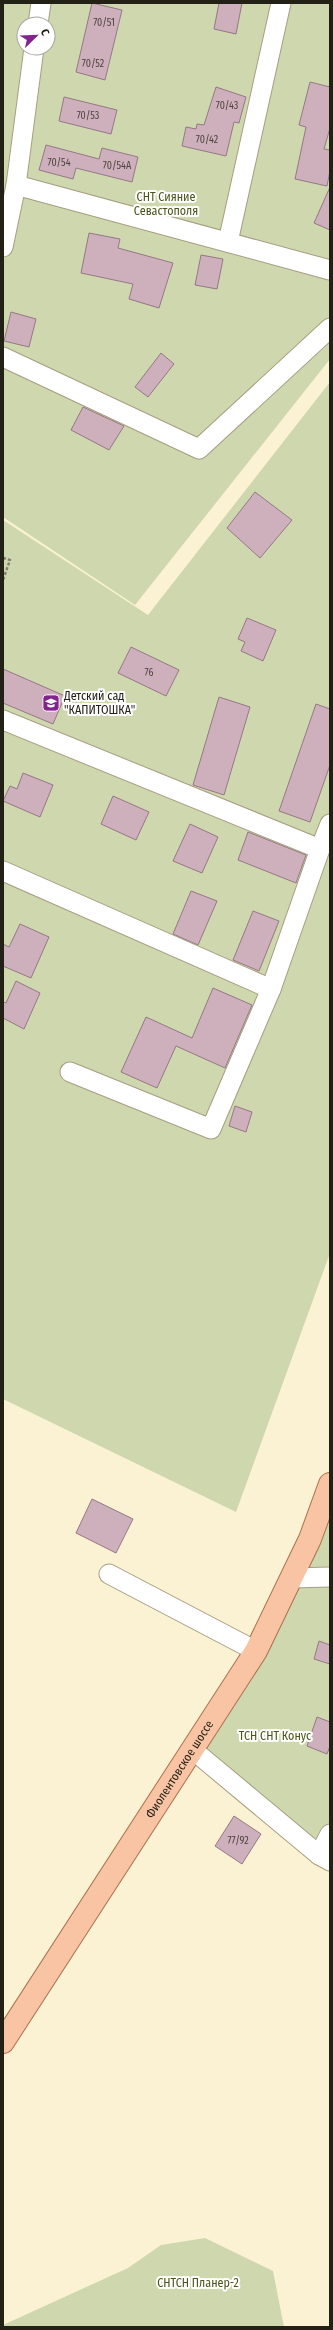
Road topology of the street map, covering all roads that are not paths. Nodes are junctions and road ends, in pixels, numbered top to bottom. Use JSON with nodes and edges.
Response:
{"nodes":[{"id":1,"x":40,"y":3,"type":"edge"},
{"id":2,"x":281,"y":3,"type":"edge"},
{"id":3,"x":39,"y":16,"type":"edge"},
{"id":4,"x":33,"y":56,"type":"edge"},
{"id":5,"x":16,"y":184,"type":"junction"},
{"id":6,"x":228,"y":242,"type":"junction"},
{"id":7,"x":3,"y":247,"type":"edge"},
{"id":8,"x":330,"y":270,"type":"edge"},
{"id":9,"x":330,"y":328,"type":"edge"},
{"id":10,"x":3,"y":357,"type":"edge"},
{"id":11,"x":3,"y":720,"type":"edge"},
{"id":12,"x":330,"y":824,"type":"edge"},
{"id":13,"x":320,"y":849,"type":"junction"},
{"id":14,"x":3,"y":871,"type":"edge"},
{"id":15,"x":271,"y":989,"type":"junction"},
{"id":16,"x":70,"y":1072,"type":"dead end"},
{"id":17,"x":330,"y":1484,"type":"edge"},
{"id":18,"x":109,"y":1574,"type":"dead end"},
{"id":19,"x":330,"y":1577,"type":"edge"},
{"id":20,"x":292,"y":1578,"type":"junction"},
{"id":21,"x":256,"y":1651,"type":"junction"},
{"id":22,"x":192,"y":1750,"type":"junction"},
{"id":23,"x":330,"y":1834,"type":"edge"},
{"id":24,"x":324,"y":1858,"type":"edge"},
{"id":25,"x":3,"y":2042,"type":"edge"}],
"edges":[{"from":1,"to":3,"type":"street"},
{"from":2,"to":6,"type":"street"},
{"from":4,"to":5,"type":"street"},
{"from":5,"to":6,"type":"street"},
{"from":5,"to":7,"type":"street"},
{"from":6,"to":8,"type":"street"},
{"from":9,"to":10,"type":"street"},
{"from":11,"to":13,"type":"street"},
{"from":12,"to":13,"type":"street"},
{"from":13,"to":15,"type":"street"},
{"from":14,"to":15,"type":"street"},
{"from":15,"to":16,"type":"street"},
{"from":17,"to":20,"type":"main road","name":"Фиолентовское шоссе"},
{"from":18,"to":21,"type":"street"},
{"from":19,"to":20,"type":"street"},
{"from":20,"to":21,"type":"main road","name":"Фиолентовское шоссе"},
{"from":21,"to":22,"type":"main road","name":"Фиолентовское шоссе"},
{"from":22,"to":24,"type":"street"},
{"from":22,"to":25,"type":"main road","name":"Фиолентовское шоссе"},
{"from":23,"to":24,"type":"street"}]}
